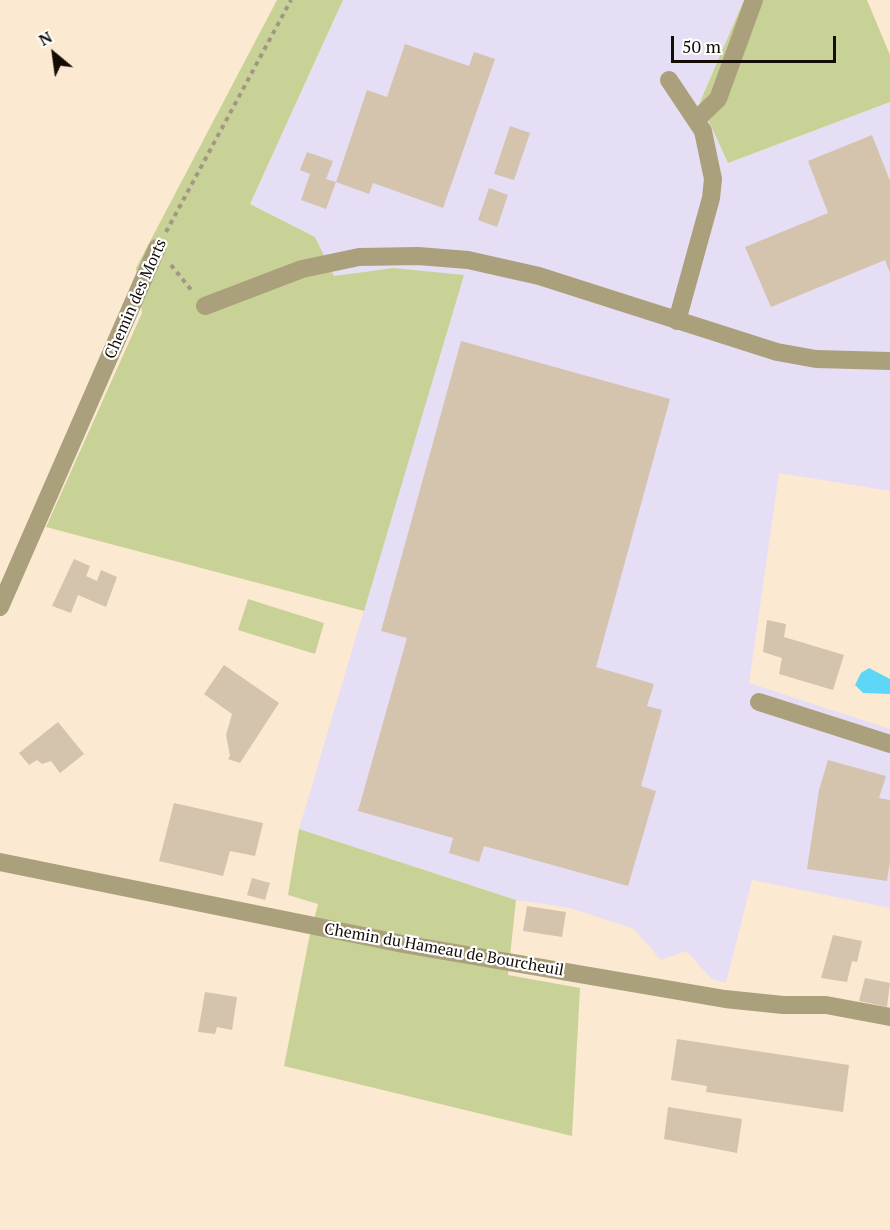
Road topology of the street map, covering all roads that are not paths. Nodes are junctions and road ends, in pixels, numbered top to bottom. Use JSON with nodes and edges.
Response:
{"nodes":[{"id":1,"x":754,"y":0,"type":"edge"},
{"id":2,"x":669,"y":80,"type":"dead end"},
{"id":3,"x":696,"y":120,"type":"junction"},
{"id":4,"x":157,"y":248,"type":"road end"},
{"id":5,"x":205,"y":306,"type":"road end"},
{"id":6,"x":676,"y":321,"type":"junction"},
{"id":7,"x":890,"y":361,"type":"edge"},
{"id":8,"x":0,"y":607,"type":"edge"},
{"id":9,"x":759,"y":702,"type":"dead end"},
{"id":10,"x":890,"y":744,"type":"edge"},
{"id":11,"x":0,"y":862,"type":"edge"},
{"id":12,"x":890,"y":1017,"type":"edge"}],
"edges":[{"from":1,"to":3,"type":"street"},
{"from":2,"to":3,"type":"street"},
{"from":3,"to":6,"type":"street"},
{"from":4,"to":8,"type":"street","name":"Chemin des Morts"},
{"from":5,"to":6,"type":"street"},
{"from":6,"to":7,"type":"street"},
{"from":9,"to":10,"type":"street"},
{"from":11,"to":12,"type":"street","name":"Chemin du Hameau de Bourcheuil"}]}
